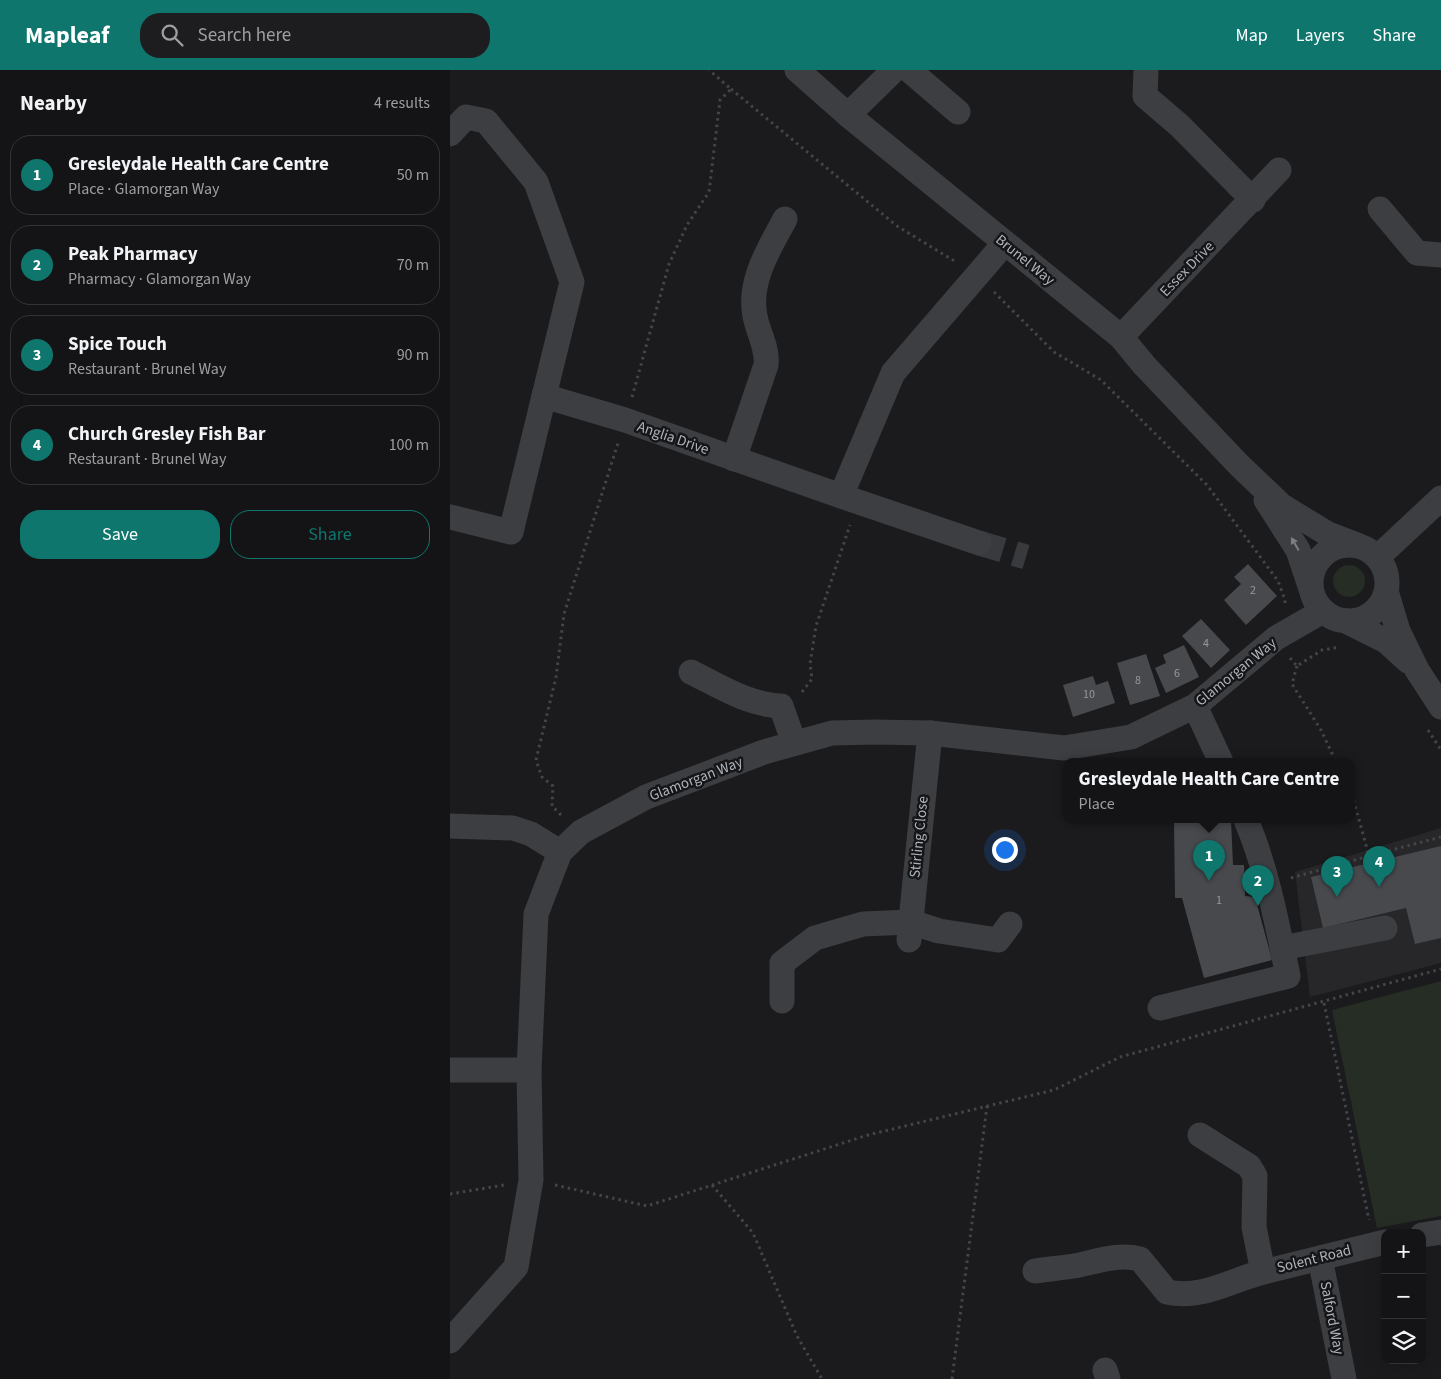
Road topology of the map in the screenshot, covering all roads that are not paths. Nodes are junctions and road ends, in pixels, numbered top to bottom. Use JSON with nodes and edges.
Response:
{"nodes":[{"id":1,"x":797,"y":70,"type":"edge"},
{"id":2,"x":894,"y":70,"type":"edge"},
{"id":3,"x":908,"y":70,"type":"edge"},
{"id":4,"x":1146,"y":70,"type":"edge"},
{"id":5,"x":958,"y":112,"type":"dead end"},
{"id":6,"x":848,"y":116,"type":"junction"},
{"id":7,"x":450,"y":134,"type":"edge"},
{"id":8,"x":1279,"y":170,"type":"dead end"},
{"id":9,"x":1253,"y":200,"type":"junction"},
{"id":10,"x":1380,"y":209,"type":"dead end"},
{"id":11,"x":786,"y":219,"type":"dead end"},
{"id":12,"x":1004,"y":244,"type":"junction"},
{"id":13,"x":1441,"y":255,"type":"edge"},
{"id":14,"x":1121,"y":338,"type":"junction"},
{"id":15,"x":544,"y":396,"type":"junction"},
{"id":16,"x":734,"y":459,"type":"junction"},
{"id":17,"x":1238,"y":465,"type":"junction"},
{"id":18,"x":1441,"y":498,"type":"edge"},
{"id":19,"x":849,"y":500,"type":"junction"},
{"id":20,"x":450,"y":517,"type":"edge"},
{"id":21,"x":979,"y":543,"type":"tunnel mouth"},
{"id":22,"x":1367,"y":551,"type":"junction"},
{"id":23,"x":1386,"y":594,"type":"junction"},
{"id":24,"x":1317,"y":600,"type":"junction"},
{"id":25,"x":1346,"y":621,"type":"junction"},
{"id":26,"x":1417,"y":670,"type":"junction"},
{"id":27,"x":691,"y":672,"type":"dead end"},
{"id":28,"x":1195,"y":706,"type":"junction"},
{"id":29,"x":1441,"y":707,"type":"edge"},
{"id":30,"x":930,"y":733,"type":"junction"},
{"id":31,"x":794,"y":743,"type":"junction"},
{"id":32,"x":1219,"y":758,"type":"edge"},
{"id":33,"x":1247,"y":823,"type":"edge"},
{"id":34,"x":450,"y":826,"type":"edge"},
{"id":35,"x":560,"y":852,"type":"junction"},
{"id":36,"x":1010,"y":924,"type":"dead end"},
{"id":37,"x":1386,"y":928,"type":"dead end"},
{"id":38,"x":910,"y":931,"type":"junction"},
{"id":39,"x":1282,"y":948,"type":"junction"},
{"id":40,"x":782,"y":1001,"type":"dead end"},
{"id":41,"x":1160,"y":1008,"type":"dead end"},
{"id":42,"x":450,"y":1070,"type":"edge"},
{"id":43,"x":529,"y":1070,"type":"junction"},
{"id":44,"x":1200,"y":1135,"type":"dead end"},
{"id":45,"x":1441,"y":1232,"type":"edge"},
{"id":46,"x":1426,"y":1234,"type":"edge"},
{"id":47,"x":1379,"y":1244,"type":"edge"},
{"id":48,"x":1320,"y":1258,"type":"junction"},
{"id":49,"x":1035,"y":1271,"type":"dead end"},
{"id":50,"x":1254,"y":1274,"type":"junction"},
{"id":51,"x":450,"y":1341,"type":"edge"},
{"id":52,"x":1344,"y":1379,"type":"edge"}],
"edges":[{"from":1,"to":6,"type":"street","name":"Brunel Way"},
{"from":2,"to":6,"type":"street"},
{"from":3,"to":5,"type":"street"},
{"from":4,"to":9,"type":"street"},
{"from":6,"to":12,"type":"street","name":"Brunel Way"},
{"from":7,"to":15,"type":"street"},
{"from":8,"to":9,"type":"street","name":"Essex Drive"},
{"from":9,"to":14,"type":"street","name":"Essex Drive"},
{"from":10,"to":13,"type":"street"},
{"from":11,"to":16,"type":"street"},
{"from":12,"to":14,"type":"street","name":"Brunel Way"},
{"from":12,"to":19,"type":"street"},
{"from":14,"to":17,"type":"street","name":"Brunel Way"},
{"from":15,"to":16,"type":"street","name":"Anglia Drive"},
{"from":15,"to":20,"type":"street"},
{"from":16,"to":19,"type":"street","name":"Anglia Drive"},
{"from":17,"to":22,"type":"street","name":"Brunel Way"},
{"from":24,"to":17,"type":"street","name":"Brunel Way","one_way":true},
{"from":18,"to":22,"type":"street"},
{"from":19,"to":21,"type":"street","name":"Anglia Drive"},
{"from":22,"to":23,"type":"street"},
{"from":22,"to":24,"type":"street"},
{"from":23,"to":25,"type":"street"},
{"from":23,"to":26,"type":"street"},
{"from":24,"to":25,"type":"street"},
{"from":24,"to":28,"type":"street","name":"Glamorgan Way"},
{"from":25,"to":26,"type":"street"},
{"from":26,"to":29,"type":"street"},
{"from":27,"to":31,"type":"street"},
{"from":28,"to":30,"type":"street","name":"Glamorgan Way"},
{"from":28,"to":32,"type":"street"},
{"from":30,"to":31,"type":"street","name":"Glamorgan Way"},
{"from":30,"to":38,"type":"street","name":"Stirling Close"},
{"from":31,"to":35,"type":"street","name":"Glamorgan Way"},
{"from":33,"to":39,"type":"street"},
{"from":34,"to":35,"type":"street"},
{"from":35,"to":43,"type":"street","name":"Glamorgan Way"},
{"from":36,"to":38,"type":"street"},
{"from":37,"to":39,"type":"street"},
{"from":38,"to":40,"type":"street"},
{"from":39,"to":41,"type":"street"},
{"from":42,"to":43,"type":"street"},
{"from":43,"to":51,"type":"street","name":"Glamorgan Way"},
{"from":44,"to":50,"type":"street"},
{"from":45,"to":46,"type":"street"},
{"from":47,"to":48,"type":"street","name":"Solent Road"},
{"from":48,"to":50,"type":"street","name":"Solent Road"},
{"from":48,"to":52,"type":"street","name":"Salford Way"},
{"from":49,"to":50,"type":"street","name":"Solent Road"}]}
